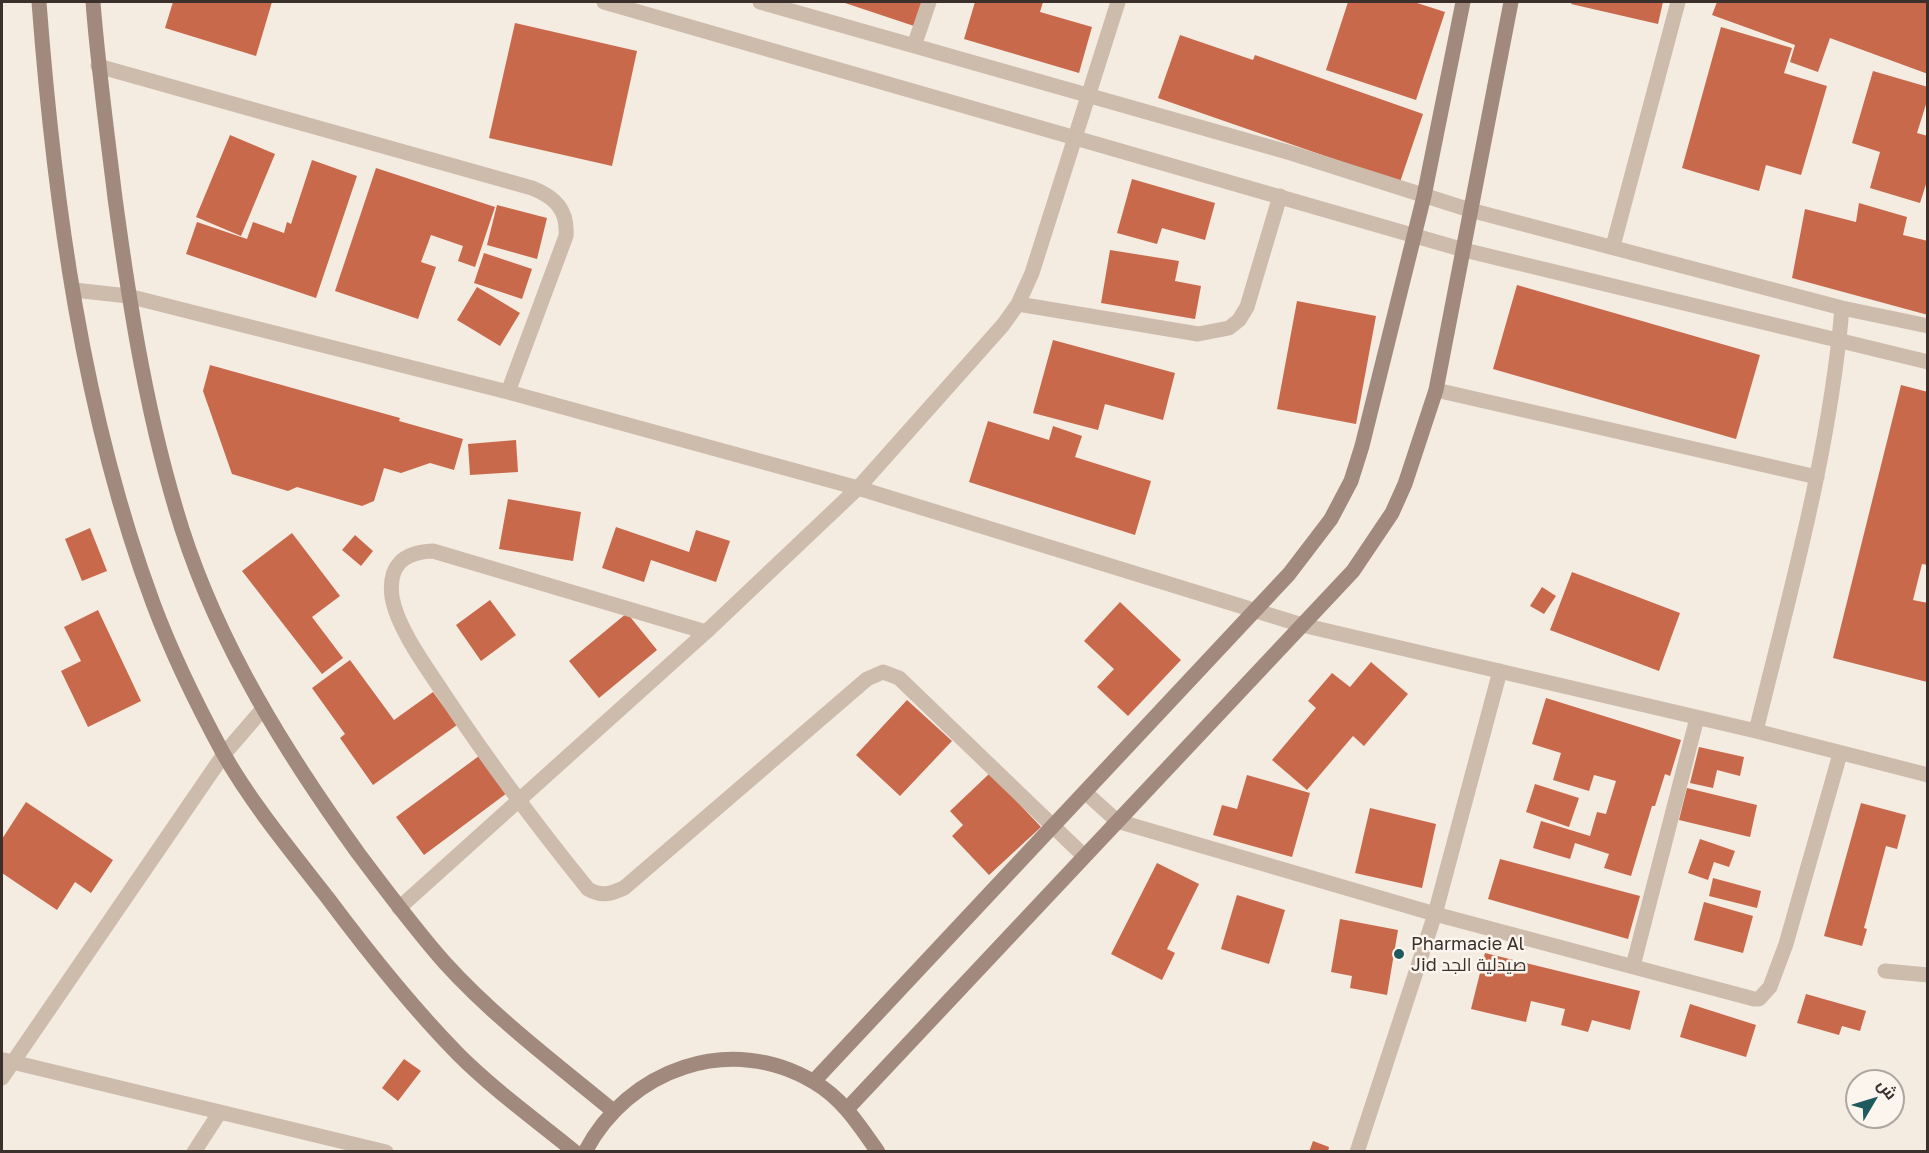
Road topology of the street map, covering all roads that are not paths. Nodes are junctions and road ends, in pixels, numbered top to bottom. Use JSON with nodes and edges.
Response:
{"nodes":[{"id":1,"x":39,"y":2,"type":"edge"},
{"id":2,"x":93,"y":2,"type":"edge"},
{"id":3,"x":604,"y":2,"type":"edge"},
{"id":4,"x":760,"y":2,"type":"edge"},
{"id":5,"x":929,"y":2,"type":"edge"},
{"id":6,"x":1118,"y":2,"type":"edge"},
{"id":7,"x":1463,"y":2,"type":"edge"},
{"id":8,"x":1511,"y":2,"type":"edge"},
{"id":9,"x":1678,"y":2,"type":"edge"},
{"id":10,"x":656,"y":8,"type":"edge"},
{"id":11,"x":914,"y":46,"type":"junction"},
{"id":12,"x":98,"y":66,"type":"junction"},
{"id":13,"x":1089,"y":95,"type":"junction"},
{"id":14,"x":1076,"y":137,"type":"junction"},
{"id":15,"x":1280,"y":196,"type":"junction"},
{"id":16,"x":1424,"y":196,"type":"junction"},
{"id":17,"x":1470,"y":210,"type":"junction"},
{"id":18,"x":1414,"y":236,"type":"junction"},
{"id":19,"x":1613,"y":246,"type":"junction"},
{"id":20,"x":1464,"y":250,"type":"junction"},
{"id":21,"x":74,"y":290,"type":"junction"},
{"id":22,"x":128,"y":296,"type":"junction"},
{"id":23,"x":1018,"y":304,"type":"junction"},
{"id":24,"x":1842,"y":308,"type":"junction"},
{"id":25,"x":1928,"y":326,"type":"edge"},
{"id":26,"x":1839,"y":341,"type":"junction"},
{"id":27,"x":1928,"y":362,"type":"edge"},
{"id":28,"x":1436,"y":390,"type":"junction"},
{"id":29,"x":508,"y":392,"type":"junction"},
{"id":30,"x":1817,"y":477,"type":"junction"},
{"id":31,"x":858,"y":488,"type":"junction"},
{"id":32,"x":1254,"y":610,"type":"junction"},
{"id":33,"x":1302,"y":625,"type":"junction"},
{"id":34,"x":706,"y":632,"type":"junction"},
{"id":35,"x":1500,"y":671,"type":"junction"},
{"id":36,"x":262,"y":710,"type":"junction"},
{"id":37,"x":1697,"y":718,"type":"junction"},
{"id":38,"x":1756,"y":731,"type":"junction"},
{"id":39,"x":224,"y":754,"type":"junction"},
{"id":40,"x":1840,"y":754,"type":"junction"},
{"id":41,"x":1928,"y":775,"type":"edge"},
{"id":42,"x":1086,"y":793,"type":"junction"},
{"id":43,"x":519,"y":802,"type":"junction"},
{"id":44,"x":1117,"y":821,"type":"junction"},
{"id":45,"x":1054,"y":827,"type":"junction"},
{"id":46,"x":1083,"y":855,"type":"junction"},
{"id":47,"x":399,"y":908,"type":"junction"},
{"id":48,"x":1435,"y":914,"type":"junction"},
{"id":49,"x":1633,"y":966,"type":"junction"},
{"id":50,"x":1885,"y":971,"type":"dead end"},
{"id":51,"x":1928,"y":975,"type":"edge"},
{"id":52,"x":7,"y":1061,"type":"edge"},
{"id":53,"x":2,"y":1078,"type":"edge"},
{"id":54,"x":814,"y":1082,"type":"junction"},
{"id":55,"x":848,"y":1108,"type":"junction"},
{"id":56,"x":612,"y":1110,"type":"junction"},
{"id":57,"x":220,"y":1112,"type":"junction"},
{"id":58,"x":194,"y":1152,"type":"edge"},
{"id":59,"x":386,"y":1152,"type":"edge"},
{"id":60,"x":575,"y":1152,"type":"edge"},
{"id":61,"x":585,"y":1152,"type":"edge"},
{"id":62,"x":878,"y":1152,"type":"edge"},
{"id":63,"x":1357,"y":1152,"type":"edge"}],
"edges":[{"from":1,"to":21,"type":"street"},
{"from":2,"to":12,"type":"street"},
{"from":3,"to":10,"type":"street"},
{"from":4,"to":11,"type":"street"},
{"from":5,"to":11,"type":"street"},
{"from":6,"to":13,"type":"street"},
{"from":7,"to":16,"type":"street"},
{"from":8,"to":17,"type":"street"},
{"from":9,"to":19,"type":"street"},
{"from":10,"to":14,"type":"street"},
{"from":11,"to":13,"type":"street"},
{"from":12,"to":22,"type":"street"},
{"from":12,"to":29,"type":"street"},
{"from":13,"to":14,"type":"street"},
{"from":13,"to":16,"type":"street"},
{"from":14,"to":15,"type":"street"},
{"from":14,"to":23,"type":"street"},
{"from":15,"to":18,"type":"street"},
{"from":15,"to":23,"type":"street"},
{"from":16,"to":17,"type":"street"},
{"from":16,"to":18,"type":"street"},
{"from":17,"to":19,"type":"street"},
{"from":17,"to":20,"type":"street"},
{"from":18,"to":20,"type":"street"},
{"from":18,"to":32,"type":"street"},
{"from":19,"to":24,"type":"street"},
{"from":20,"to":26,"type":"street"},
{"from":20,"to":28,"type":"street"},
{"from":21,"to":22,"type":"street"},
{"from":21,"to":39,"type":"street"},
{"from":22,"to":29,"type":"street"},
{"from":22,"to":36,"type":"street"},
{"from":23,"to":31,"type":"street"},
{"from":24,"to":25,"type":"street"},
{"from":24,"to":26,"type":"street"},
{"from":26,"to":27,"type":"street"},
{"from":26,"to":30,"type":"street"},
{"from":28,"to":30,"type":"street"},
{"from":28,"to":33,"type":"street"},
{"from":29,"to":31,"type":"street"},
{"from":30,"to":38,"type":"street"},
{"from":31,"to":32,"type":"street"},
{"from":31,"to":34,"type":"street"},
{"from":32,"to":33,"type":"street"},
{"from":32,"to":42,"type":"street"},
{"from":33,"to":35,"type":"street"},
{"from":33,"to":44,"type":"street"},
{"from":34,"to":43,"type":"street"},
{"from":34,"to":43,"type":"street"},
{"from":35,"to":37,"type":"street"},
{"from":35,"to":48,"type":"street"},
{"from":36,"to":39,"type":"street"},
{"from":36,"to":47,"type":"street"},
{"from":37,"to":38,"type":"street"},
{"from":37,"to":49,"type":"street"},
{"from":38,"to":40,"type":"street"},
{"from":39,"to":52,"type":"street"},
{"from":39,"to":60,"type":"street"},
{"from":40,"to":41,"type":"street"},
{"from":40,"to":49,"type":"street"},
{"from":42,"to":44,"type":"street"},
{"from":42,"to":45,"type":"street"},
{"from":43,"to":45,"type":"street"},
{"from":43,"to":47,"type":"street"},
{"from":44,"to":46,"type":"street"},
{"from":44,"to":48,"type":"street"},
{"from":45,"to":46,"type":"street"},
{"from":45,"to":54,"type":"street"},
{"from":46,"to":55,"type":"street"},
{"from":47,"to":56,"type":"street"},
{"from":48,"to":49,"type":"street"},
{"from":48,"to":63,"type":"street"},
{"from":50,"to":51,"type":"street"},
{"from":52,"to":53,"type":"street"},
{"from":52,"to":57,"type":"street"},
{"from":54,"to":55,"type":"street"},
{"from":54,"to":56,"type":"street"},
{"from":55,"to":62,"type":"street"},
{"from":56,"to":61,"type":"street"},
{"from":57,"to":58,"type":"street"},
{"from":57,"to":59,"type":"street"}]}
